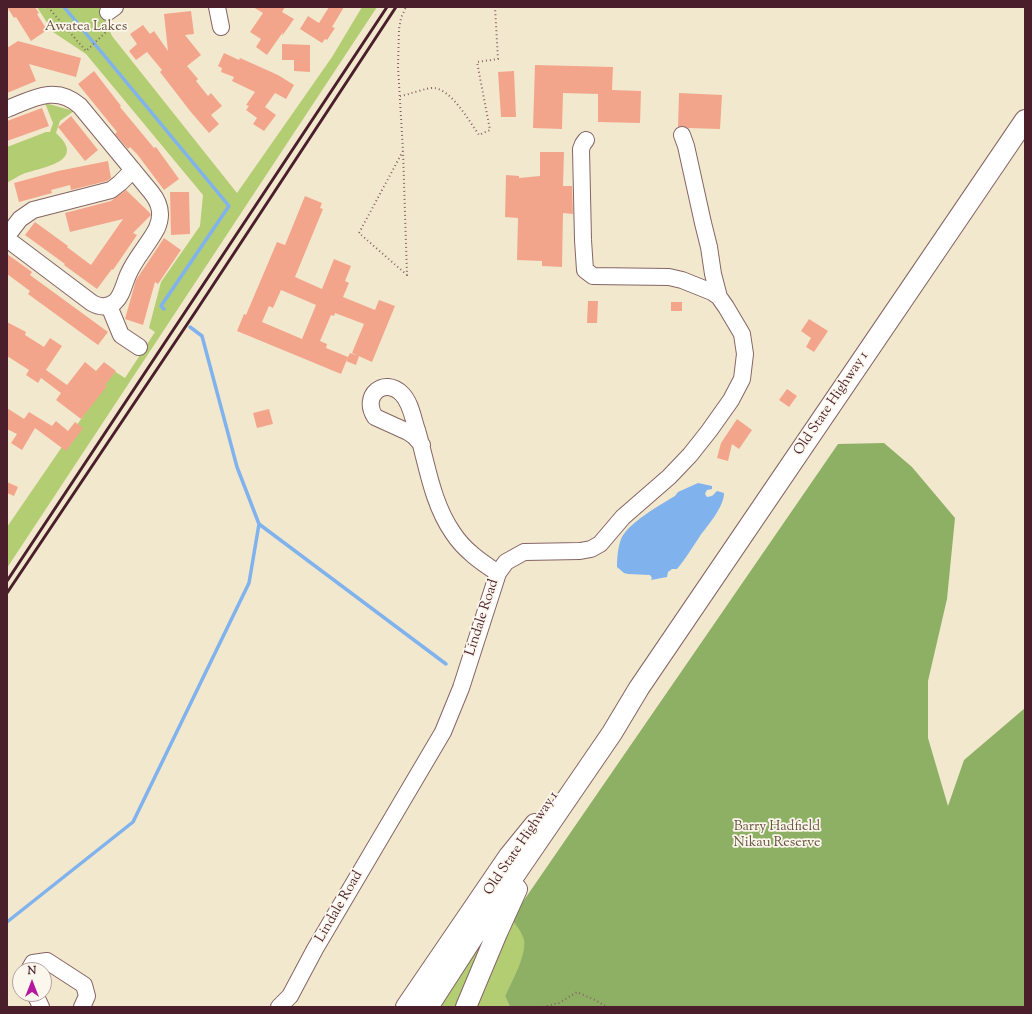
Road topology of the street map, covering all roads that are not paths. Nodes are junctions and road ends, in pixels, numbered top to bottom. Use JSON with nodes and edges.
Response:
{"nodes":[{"id":1,"x":217,"y":7,"type":"edge"},
{"id":2,"x":222,"y":27,"type":"dead end"},
{"id":3,"x":7,"y":109,"type":"edge"},
{"id":4,"x":1025,"y":120,"type":"edge"},
{"id":5,"x":682,"y":135,"type":"dead end"},
{"id":6,"x":586,"y":140,"type":"dead end"},
{"id":7,"x":133,"y":170,"type":"junction"},
{"id":8,"x":7,"y":237,"type":"edge"},
{"id":9,"x":719,"y":297,"type":"junction"},
{"id":10,"x":110,"y":306,"type":"junction"},
{"id":11,"x":139,"y":347,"type":"dead end"},
{"id":12,"x":422,"y":445,"type":"dead end"},
{"id":13,"x":498,"y":573,"type":"junction"},
{"id":14,"x":639,"y":688,"type":"junction"},
{"id":15,"x":559,"y":812,"type":"junction"},
{"id":16,"x":535,"y":824,"type":"junction"},
{"id":17,"x":52,"y":964,"type":"edge"},
{"id":18,"x":286,"y":1004,"type":"edge"},
{"id":19,"x":82,"y":1007,"type":"edge"},
{"id":20,"x":406,"y":1007,"type":"edge"},
{"id":21,"x":413,"y":1007,"type":"edge"},
{"id":22,"x":428,"y":1007,"type":"edge"},
{"id":23,"x":466,"y":1007,"type":"edge"}],
"edges":[{"from":1,"to":2,"type":"street"},
{"from":3,"to":7,"type":"street"},
{"from":4,"to":14,"type":"main road","name":"Old State Highway 1"},
{"from":5,"to":9,"type":"street"},
{"from":6,"to":9,"type":"street"},
{"from":7,"to":8,"type":"street"},
{"from":7,"to":10,"type":"street"},
{"from":8,"to":10,"type":"street"},
{"from":9,"to":13,"type":"street","name":"Lindale Road"},
{"from":10,"to":11,"type":"street"},
{"from":12,"to":13,"type":"street"},
{"from":13,"to":18,"type":"street","name":"Lindale Road"},
{"from":14,"to":15,"type":"main road","name":"Old State Highway 1"},
{"from":14,"to":16,"type":"main road","name":"Old State Highway 1"},
{"from":15,"to":22,"type":"main road","name":"Old State Highway 1"},
{"from":15,"to":23,"type":"main road"},
{"from":16,"to":20,"type":"main road"},
{"from":16,"to":21,"type":"main road","name":"Old State Highway 1"},
{"from":17,"to":19,"type":"street"}]}
